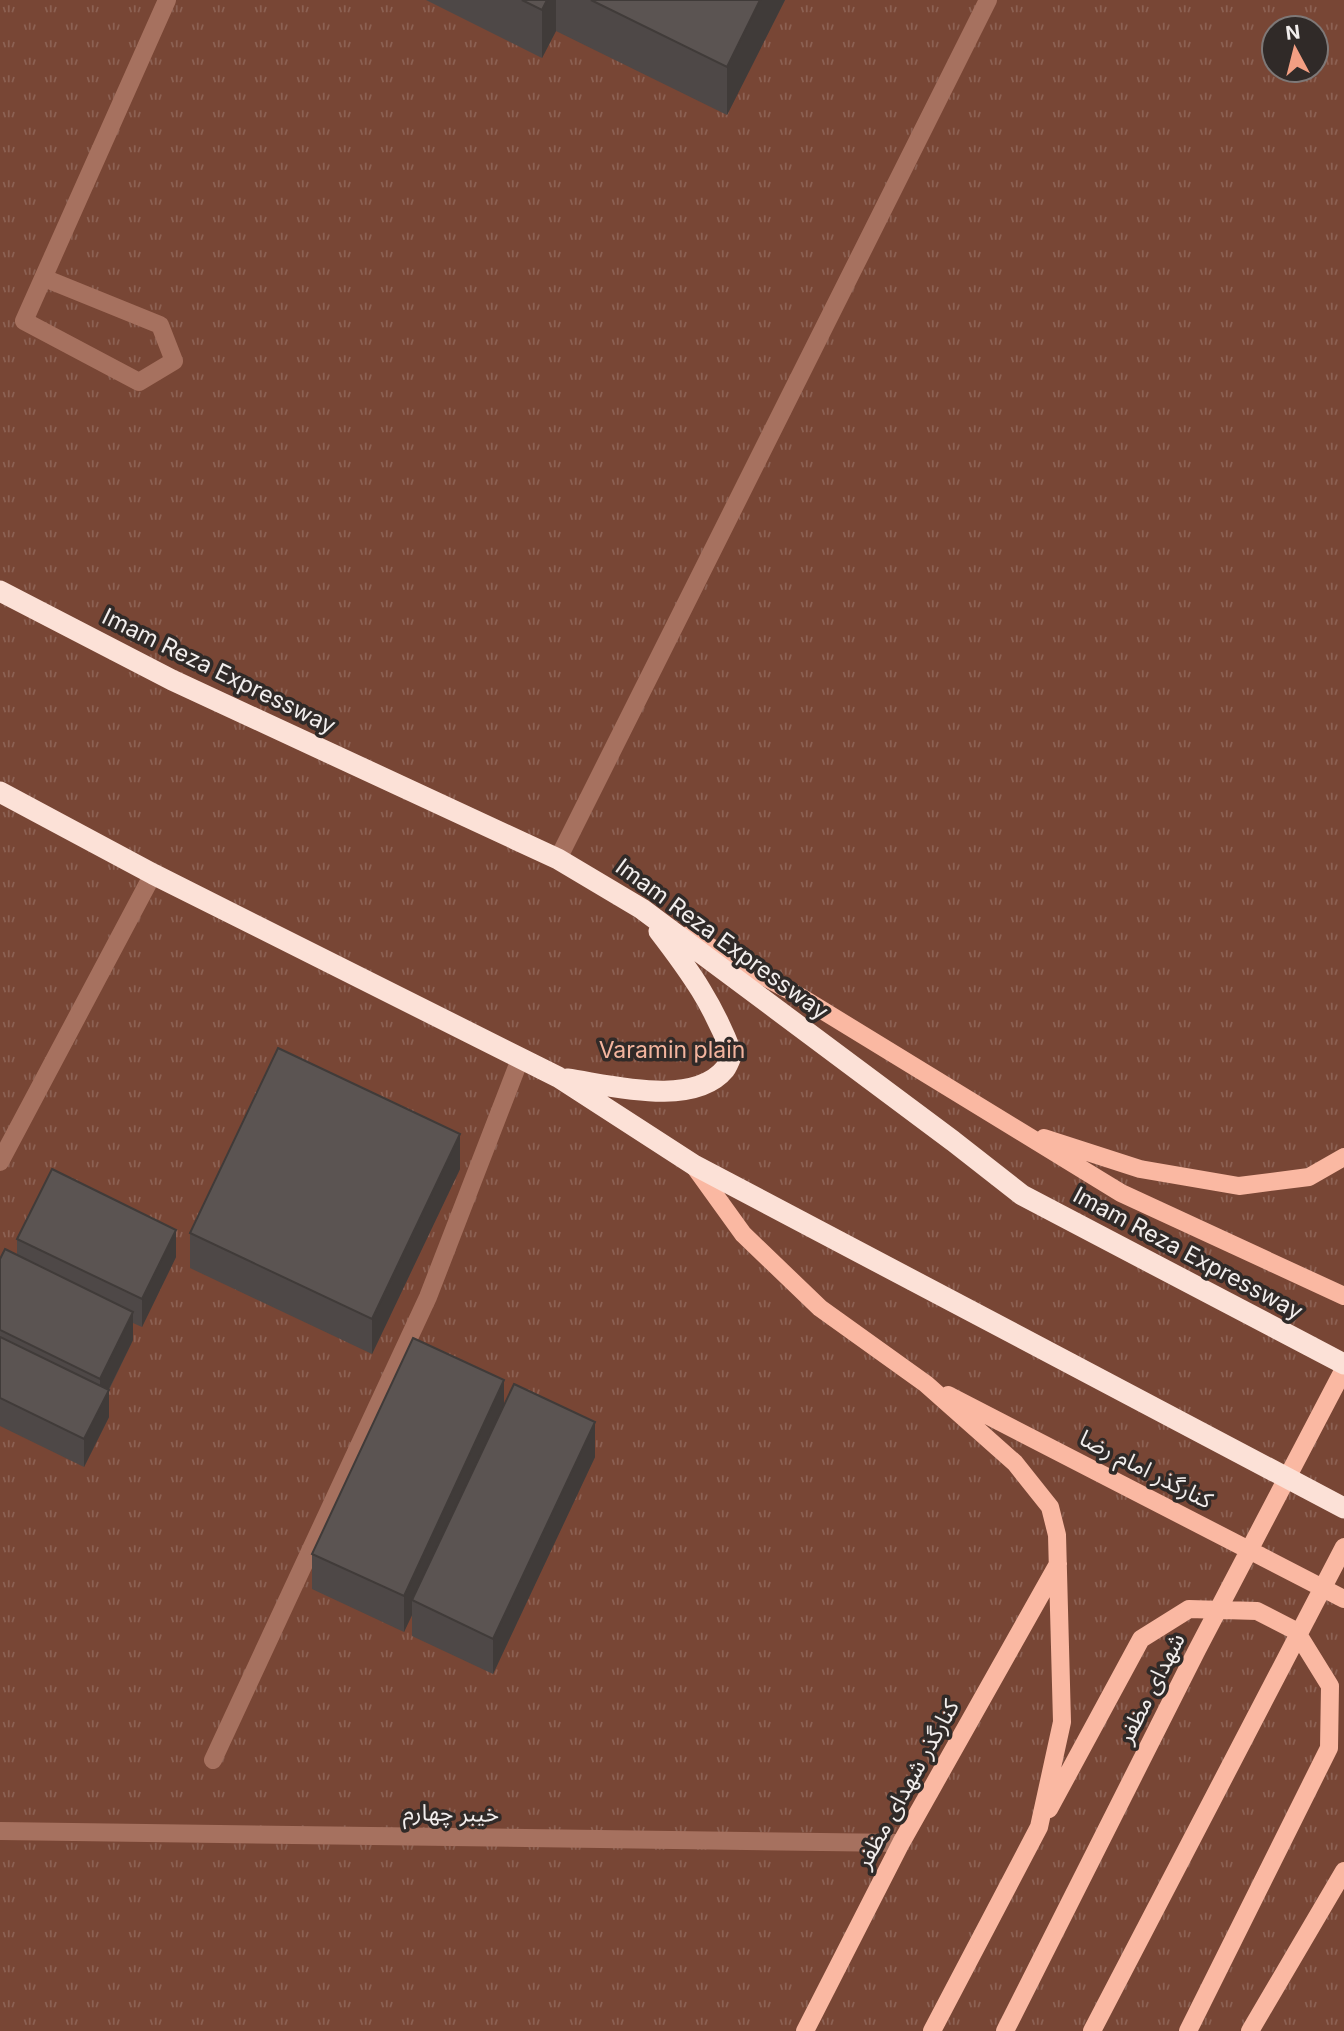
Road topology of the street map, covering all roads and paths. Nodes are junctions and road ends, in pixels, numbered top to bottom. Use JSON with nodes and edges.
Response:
{"nodes":[{"id":1,"x":167,"y":0,"type":"edge"},
{"id":2,"x":988,"y":0,"type":"edge"},
{"id":3,"x":44,"y":278,"type":"junction"},
{"id":4,"x":0,"y":592,"type":"edge"},
{"id":5,"x":0,"y":792,"type":"edge"},
{"id":6,"x":558,"y":859,"type":"junction"},
{"id":7,"x":153,"y":874,"type":"junction"},
{"id":8,"x":642,"y":909,"type":"junction"},
{"id":9,"x":520,"y":1059,"type":"junction"},
{"id":10,"x":558,"y":1077,"type":"junction"},
{"id":11,"x":1018,"y":1130,"type":"junction"},
{"id":12,"x":1344,"y":1157,"type":"edge"},
{"id":13,"x":0,"y":1162,"type":"edge"},
{"id":14,"x":694,"y":1165,"type":"junction"},
{"id":15,"x":1344,"y":1296,"type":"edge"},
{"id":16,"x":1344,"y":1367,"type":"edge"},
{"id":17,"x":926,"y":1384,"type":"junction"},
{"id":18,"x":1344,"y":1508,"type":"edge"},
{"id":19,"x":1344,"y":1547,"type":"edge"},
{"id":20,"x":1058,"y":1564,"type":"junction"},
{"id":21,"x":1344,"y":1598,"type":"edge"},
{"id":22,"x":213,"y":1760,"type":"dead end"},
{"id":23,"x":1039,"y":1827,"type":"junction"},
{"id":24,"x":0,"y":1831,"type":"edge"},
{"id":25,"x":901,"y":1843,"type":"junction"},
{"id":26,"x":1344,"y":1871,"type":"edge"},
{"id":27,"x":804,"y":2031,"type":"edge"},
{"id":28,"x":933,"y":2031,"type":"edge"},
{"id":29,"x":1005,"y":2031,"type":"edge"},
{"id":30,"x":1092,"y":2031,"type":"edge"},
{"id":31,"x":1188,"y":2031,"type":"edge"},
{"id":32,"x":1250,"y":2031,"type":"edge"}],
"edges":[{"from":1,"to":3,"type":"street"},
{"from":2,"to":6,"type":"street"},
{"from":3,"to":3,"type":"street"},
{"from":4,"to":6,"type":"highway","name":"Imam Reza Expressway"},
{"from":5,"to":7,"type":"highway"},
{"from":6,"to":8,"type":"highway","name":"Imam Reza Expressway"},
{"from":7,"to":9,"type":"highway"},
{"from":7,"to":13,"type":"street"},
{"from":8,"to":10,"type":"highway"},
{"from":8,"to":11,"type":"main road"},
{"from":8,"to":16,"type":"highway","name":"Imam Reza Expressway"},
{"from":9,"to":10,"type":"highway"},
{"from":9,"to":22,"type":"street"},
{"from":10,"to":14,"type":"highway"},
{"from":11,"to":12,"type":"main road"},
{"from":11,"to":15,"type":"main road"},
{"from":14,"to":17,"type":"main road"},
{"from":14,"to":18,"type":"highway"},
{"from":16,"to":29,"type":"main road","name":"شهدای مظفر"},
{"from":17,"to":20,"type":"main road"},
{"from":17,"to":21,"type":"main road","name":"کنارگذر امام رضا"},
{"from":19,"to":30,"type":"main road"},
{"from":20,"to":23,"type":"main road"},
{"from":20,"to":25,"type":"main road","name":"کنارگذر شهدای مظفر"},
{"from":23,"to":28,"type":"main road"},
{"from":23,"to":31,"type":"main road"},
{"from":24,"to":25,"type":"street","name":"خیبر چهارم"},
{"from":25,"to":27,"type":"main road","name":"کنارگذر شهدای مظفر"},
{"from":26,"to":32,"type":"main road"}]}
